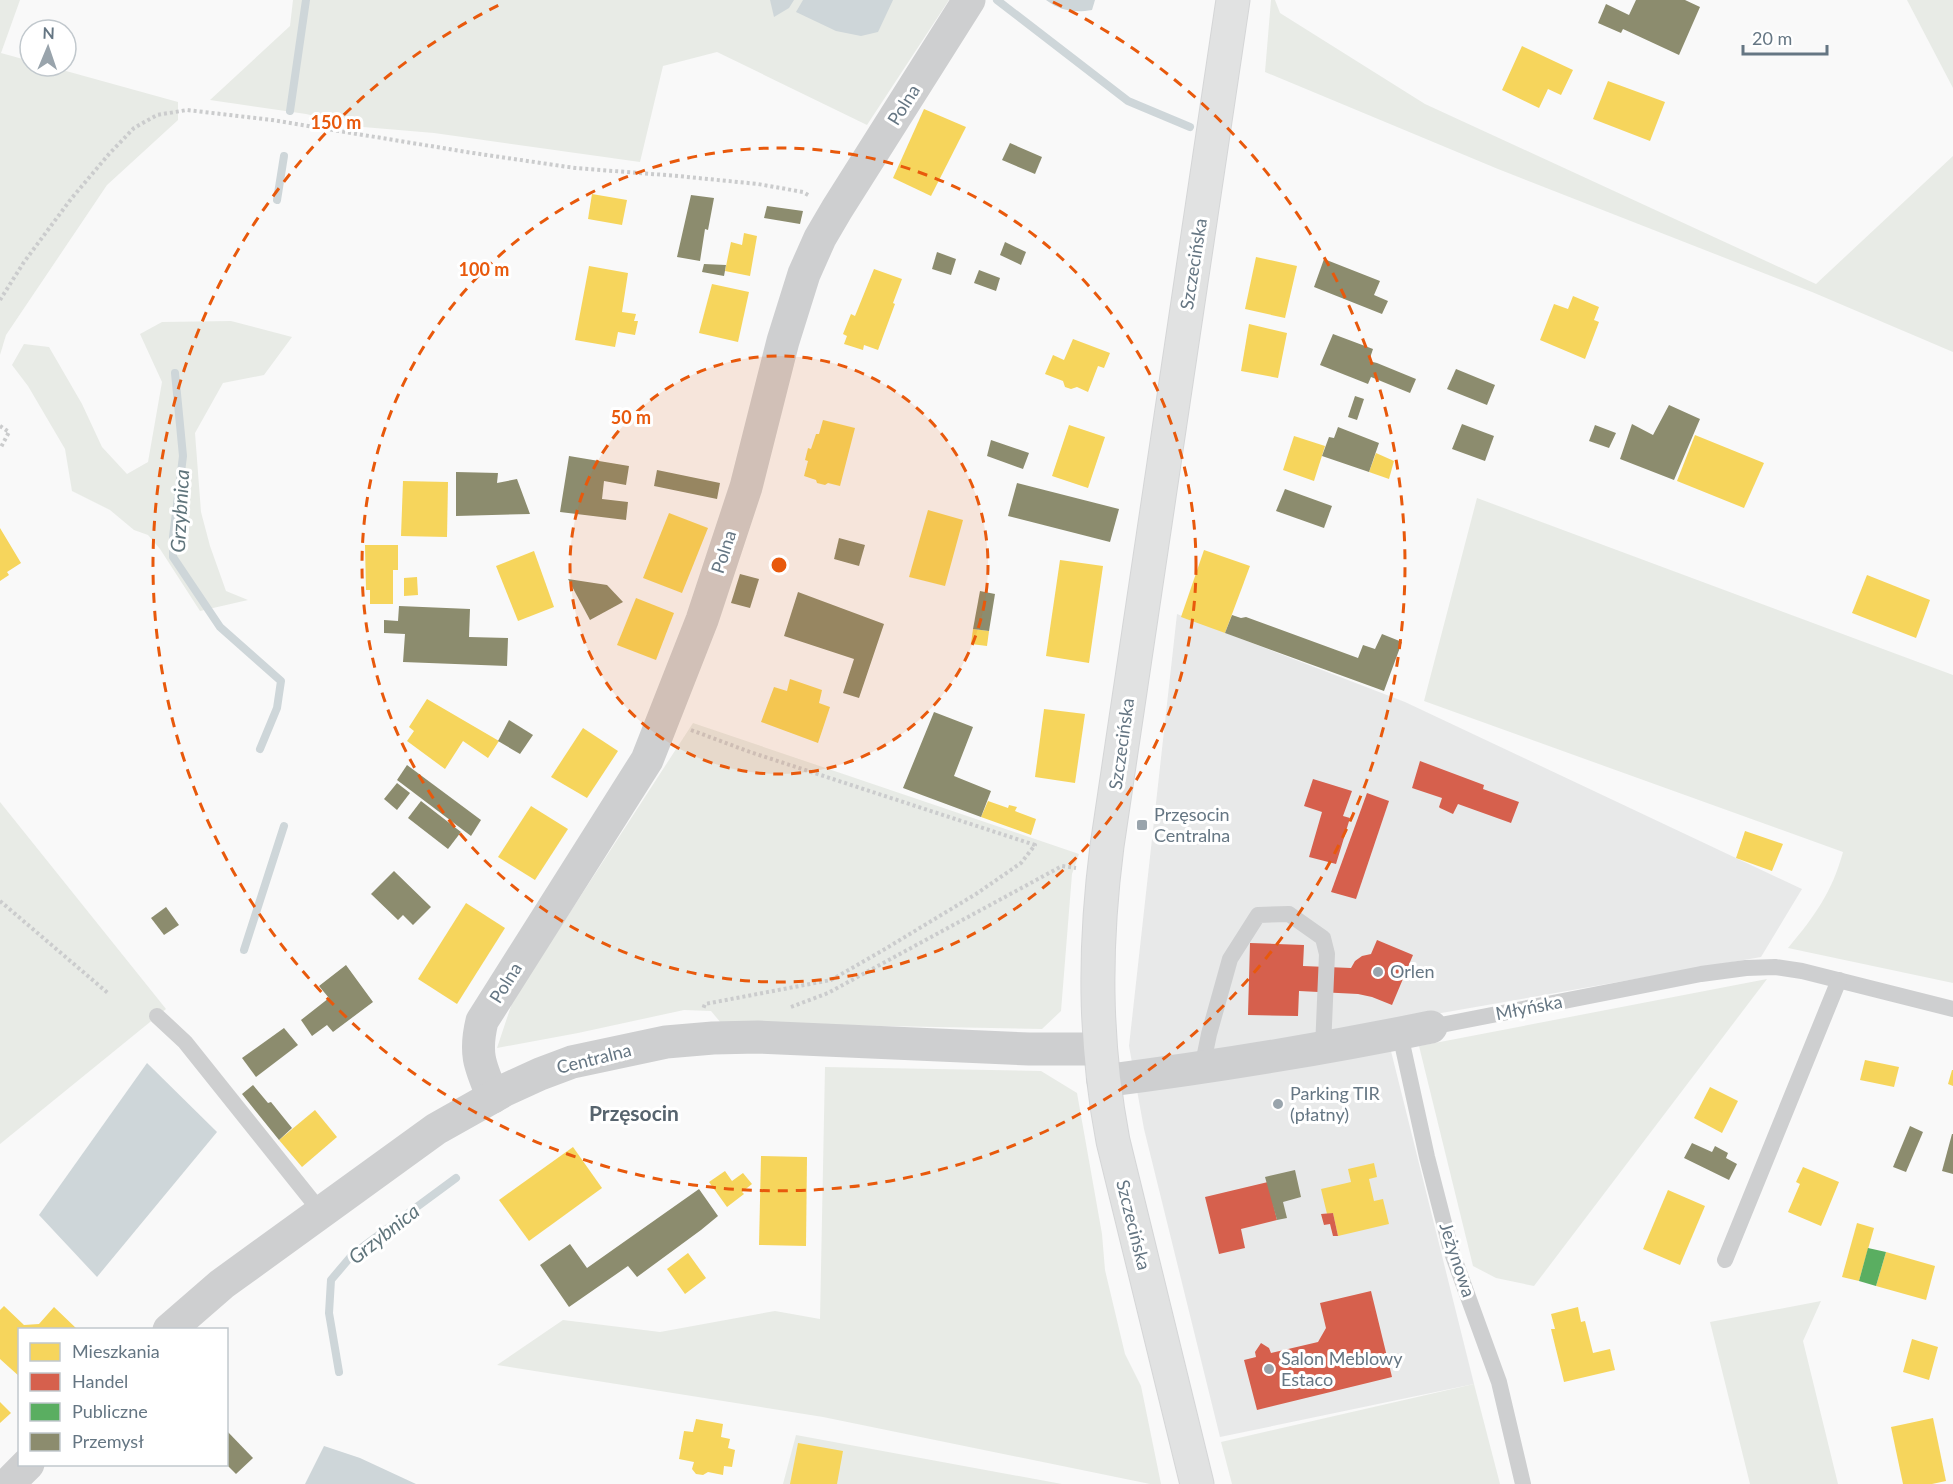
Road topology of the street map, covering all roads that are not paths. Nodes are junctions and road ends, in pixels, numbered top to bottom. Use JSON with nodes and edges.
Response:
{"nodes":[{"id":1,"x":969,"y":0,"type":"edge"},
{"id":2,"x":1233,"y":0,"type":"edge"},
{"id":3,"x":1839,"y":980,"type":"junction"},
{"id":4,"x":1953,"y":1009,"type":"edge"},
{"id":5,"x":157,"y":1016,"type":"dead end"},
{"id":6,"x":1431,"y":1027,"type":"joint"},
{"id":7,"x":1400,"y":1034,"type":"junction"},
{"id":8,"x":1323,"y":1048,"type":"junction"},
{"id":9,"x":1100,"y":1049,"type":"junction"},
{"id":10,"x":1202,"y":1068,"type":"junction"},
{"id":11,"x":1103,"y":1081,"type":"junction"},
{"id":12,"x":493,"y":1097,"type":"junction"},
{"id":13,"x":321,"y":1212,"type":"junction"},
{"id":14,"x":1725,"y":1260,"type":"dead end"},
{"id":15,"x":170,"y":1328,"type":"edge"},
{"id":16,"x":26,"y":1466,"type":"edge"},
{"id":17,"x":8,"y":1484,"type":"edge"},
{"id":18,"x":1197,"y":1484,"type":"edge"},
{"id":19,"x":1523,"y":1484,"type":"edge"}],
"edges":[{"from":1,"to":12,"type":"street","name":"Polna"},
{"from":2,"to":9,"type":"street","name":"Szczecińska"},
{"from":3,"to":4,"type":"lane","name":"Młyńska"},
{"from":3,"to":6,"type":"lane","name":"Młyńska"},
{"from":3,"to":14,"type":"lane"},
{"from":5,"to":13,"type":"lane"},
{"from":6,"to":7,"type":"street","name":"Młyńska"},
{"from":7,"to":8,"type":"street","name":"Młyńska"},
{"from":7,"to":19,"type":"lane","name":"Jeżynowa"},
{"from":8,"to":10,"type":"street","name":"Młyńska"},
{"from":8,"to":10,"type":"lane"},
{"from":9,"to":11,"type":"street","name":"Szczecińska"},
{"from":9,"to":12,"type":"street","name":"Centralna"},
{"from":10,"to":11,"type":"street","name":"Młyńska"},
{"from":11,"to":18,"type":"street","name":"Szczecińska"},
{"from":12,"to":13,"type":"street","name":"Centralna"},
{"from":13,"to":15,"type":"street","name":"Centralna"},
{"from":16,"to":17,"type":"street"}]}
